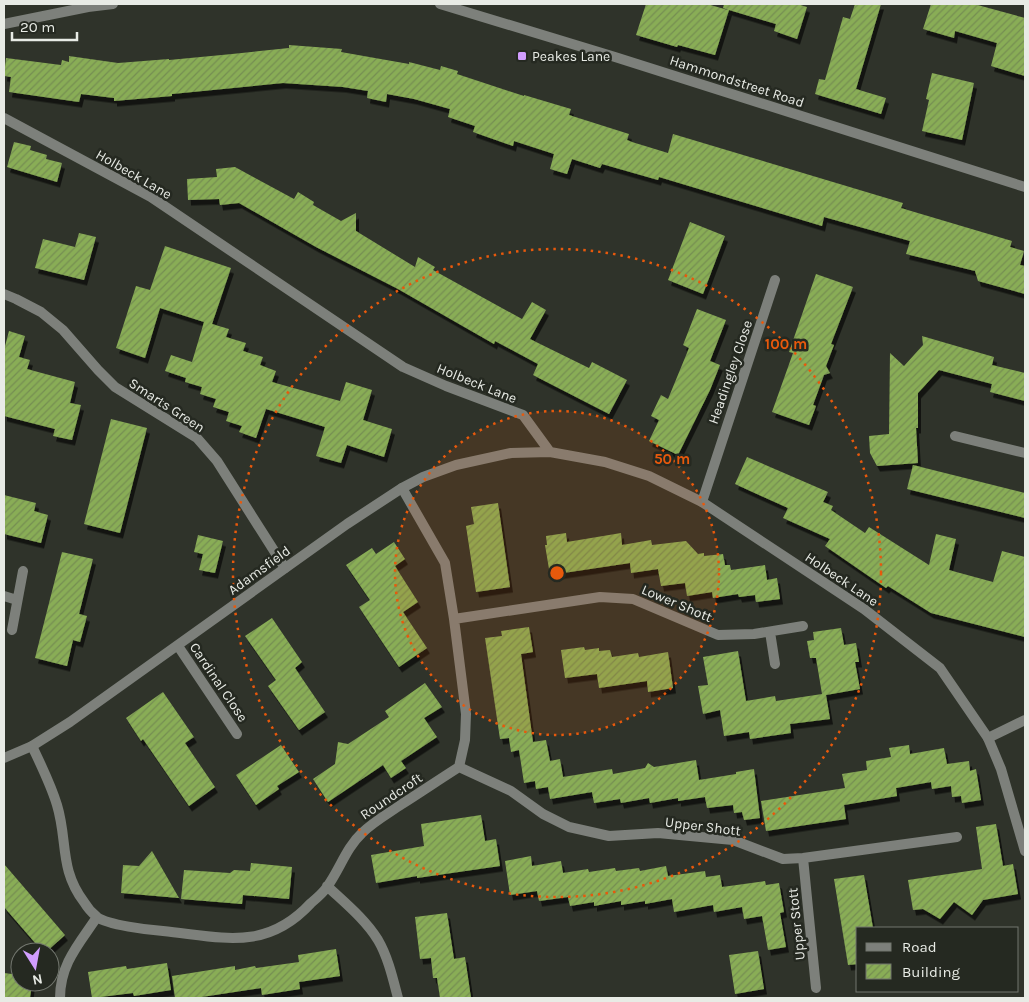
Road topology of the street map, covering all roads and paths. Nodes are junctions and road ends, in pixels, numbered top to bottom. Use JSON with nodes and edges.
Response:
{"nodes":[{"id":1,"x":113,"y":4,"type":"edge"},
{"id":2,"x":440,"y":4,"type":"edge"},
{"id":3,"x":4,"y":24,"type":"edge"},
{"id":4,"x":4,"y":118,"type":"edge"},
{"id":5,"x":1025,"y":187,"type":"edge"},
{"id":6,"x":775,"y":280,"type":"dead end"},
{"id":7,"x":4,"y":294,"type":"edge"},
{"id":8,"x":955,"y":436,"type":"dead end"},
{"id":9,"x":550,"y":452,"type":"junction"},
{"id":10,"x":1025,"y":453,"type":"edge"},
{"id":11,"x":402,"y":488,"type":"junction"},
{"id":12,"x":702,"y":502,"type":"junction"},
{"id":13,"x":285,"y":568,"type":"junction"},
{"id":14,"x":23,"y":571,"type":"dead end"},
{"id":15,"x":4,"y":596,"type":"edge"},
{"id":16,"x":17,"y":600,"type":"junction"},
{"id":17,"x":454,"y":619,"type":"junction"},
{"id":18,"x":803,"y":626,"type":"dead end"},
{"id":19,"x":12,"y":630,"type":"dead end"},
{"id":20,"x":770,"y":632,"type":"junction"},
{"id":21,"x":178,"y":646,"type":"junction"},
{"id":22,"x":775,"y":664,"type":"dead end"},
{"id":23,"x":1025,"y":720,"type":"edge"},
{"id":24,"x":237,"y":734,"type":"dead end"},
{"id":25,"x":988,"y":738,"type":"junction"},
{"id":26,"x":32,"y":746,"type":"junction"},
{"id":27,"x":4,"y":758,"type":"edge"},
{"id":28,"x":459,"y":767,"type":"junction"},
{"id":29,"x":957,"y":837,"type":"dead end"},
{"id":30,"x":1025,"y":851,"type":"edge"},
{"id":31,"x":803,"y":858,"type":"junction"},
{"id":32,"x":327,"y":886,"type":"junction"},
{"id":33,"x":97,"y":917,"type":"junction"},
{"id":34,"x":816,"y":988,"type":"dead end"},
{"id":35,"x":60,"y":998,"type":"edge"},
{"id":36,"x":398,"y":998,"type":"edge"}],
"edges":[{"from":1,"to":3,"type":"street"},
{"from":2,"to":5,"type":"street","name":"Hammondstreet Road"},
{"from":4,"to":9,"type":"street","name":"Holbeck Lane"},
{"from":6,"to":12,"type":"street","name":"Headingley Close"},
{"from":7,"to":13,"type":"street","name":"Smarts Green"},
{"from":8,"to":10,"type":"street"},
{"from":9,"to":11,"type":"street","name":"Adamsfield"},
{"from":9,"to":12,"type":"street","name":"Holbeck Lane"},
{"from":11,"to":13,"type":"street","name":"Adamsfield"},
{"from":11,"to":17,"type":"street"},
{"from":12,"to":25,"type":"street","name":"Holbeck Lane"},
{"from":13,"to":21,"type":"street","name":"Adamsfield"},
{"from":14,"to":16,"type":"street"},
{"from":15,"to":16,"type":"street"},
{"from":16,"to":19,"type":"street"},
{"from":17,"to":20,"type":"street","name":"Lower Shott"},
{"from":17,"to":28,"type":"street"},
{"from":18,"to":20,"type":"street","name":"Lower Shott"},
{"from":20,"to":22,"type":"street"},
{"from":21,"to":24,"type":"street","name":"Cardinal Close"},
{"from":21,"to":26,"type":"street","name":"Adamsfield"},
{"from":23,"to":25,"type":"street"},
{"from":25,"to":30,"type":"street","name":"Holbeck Lane"},
{"from":26,"to":27,"type":"street","name":"Adamsfield"},
{"from":26,"to":33,"type":"street"},
{"from":28,"to":31,"type":"street","name":"Upper Shott"},
{"from":28,"to":32,"type":"street","name":"Roundcroft"},
{"from":29,"to":31,"type":"street","name":"Upper Shott"},
{"from":31,"to":34,"type":"street","name":"Upper Stott"},
{"from":32,"to":33,"type":"street","name":"Roundcroft"},
{"from":32,"to":36,"type":"street"},
{"from":33,"to":35,"type":"street"}]}
